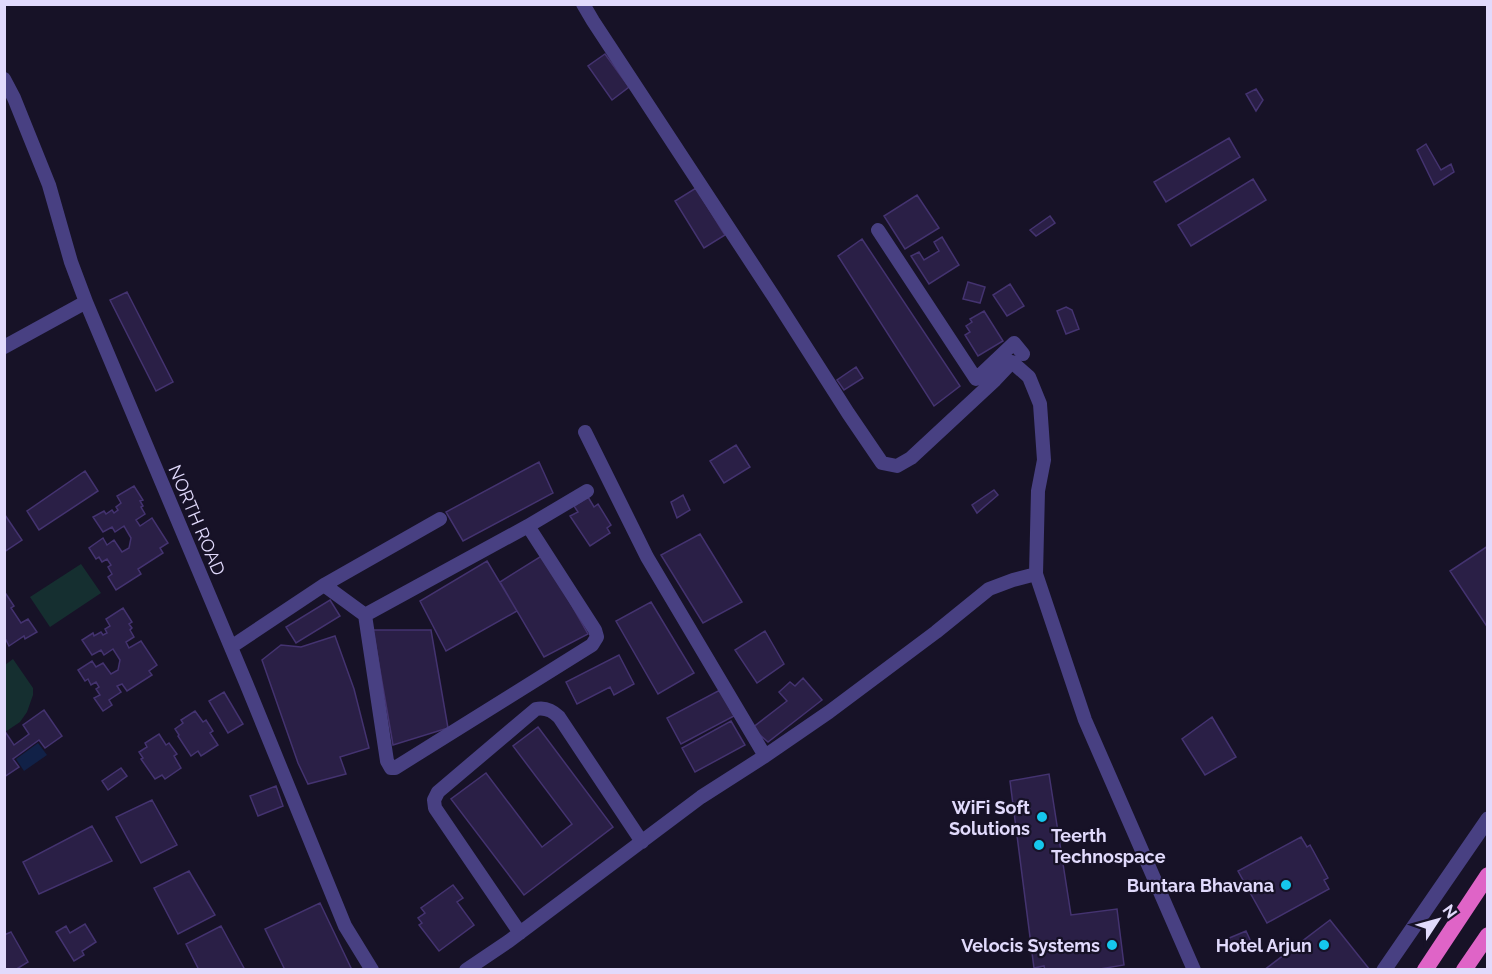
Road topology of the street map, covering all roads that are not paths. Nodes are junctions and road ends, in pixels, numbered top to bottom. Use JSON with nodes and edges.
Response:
{"nodes":[{"id":1,"x":583,"y":4,"type":"edge"},
{"id":2,"x":4,"y":79,"type":"edge"},
{"id":3,"x":9,"y":102,"type":"edge"},
{"id":4,"x":878,"y":230,"type":"dead end"},
{"id":5,"x":86,"y":302,"type":"junction"},
{"id":6,"x":4,"y":347,"type":"edge"},
{"id":7,"x":1023,"y":354,"type":"dead end"},
{"id":8,"x":585,"y":432,"type":"dead end"},
{"id":9,"x":587,"y":491,"type":"dead end"},
{"id":10,"x":440,"y":519,"type":"dead end"},
{"id":11,"x":528,"y":526,"type":"junction"},
{"id":12,"x":1036,"y":574,"type":"junction"},
{"id":13,"x":324,"y":585,"type":"junction"},
{"id":14,"x":364,"y":615,"type":"junction"},
{"id":15,"x":231,"y":647,"type":"junction"},
{"id":16,"x":765,"y":756,"type":"junction"},
{"id":17,"x":1488,"y":819,"type":"edge"},
{"id":18,"x":642,"y":842,"type":"junction"},
{"id":19,"x":1488,"y":875,"type":"edge"},
{"id":20,"x":520,"y":933,"type":"junction"},
{"id":21,"x":1488,"y":935,"type":"edge"},
{"id":22,"x":372,"y":969,"type":"edge"},
{"id":23,"x":466,"y":969,"type":"edge"},
{"id":24,"x":1194,"y":969,"type":"edge"},
{"id":25,"x":1384,"y":969,"type":"edge"},
{"id":26,"x":1425,"y":969,"type":"edge"},
{"id":27,"x":1464,"y":969,"type":"edge"}],
"edges":[{"from":1,"to":12,"type":"street"},
{"from":2,"to":3,"type":"street","name":"NORTH ROAD"},
{"from":3,"to":5,"type":"street","name":"NORTH ROAD"},
{"from":4,"to":7,"type":"street"},
{"from":5,"to":6,"type":"street"},
{"from":5,"to":15,"type":"street","name":"NORTH ROAD"},
{"from":8,"to":16,"type":"street"},
{"from":9,"to":11,"type":"street"},
{"from":10,"to":13,"type":"street"},
{"from":11,"to":14,"type":"street"},
{"from":11,"to":14,"type":"street"},
{"from":12,"to":16,"type":"street"},
{"from":12,"to":24,"type":"street"},
{"from":13,"to":14,"type":"street"},
{"from":13,"to":15,"type":"street"},
{"from":15,"to":22,"type":"street","name":"NORTH ROAD"},
{"from":16,"to":18,"type":"street"},
{"from":17,"to":25,"type":"street"},
{"from":18,"to":20,"type":"street"},
{"from":18,"to":20,"type":"street"},
{"from":19,"to":26,"type":"highway"},
{"from":20,"to":23,"type":"street"},
{"from":21,"to":27,"type":"highway"}]}
